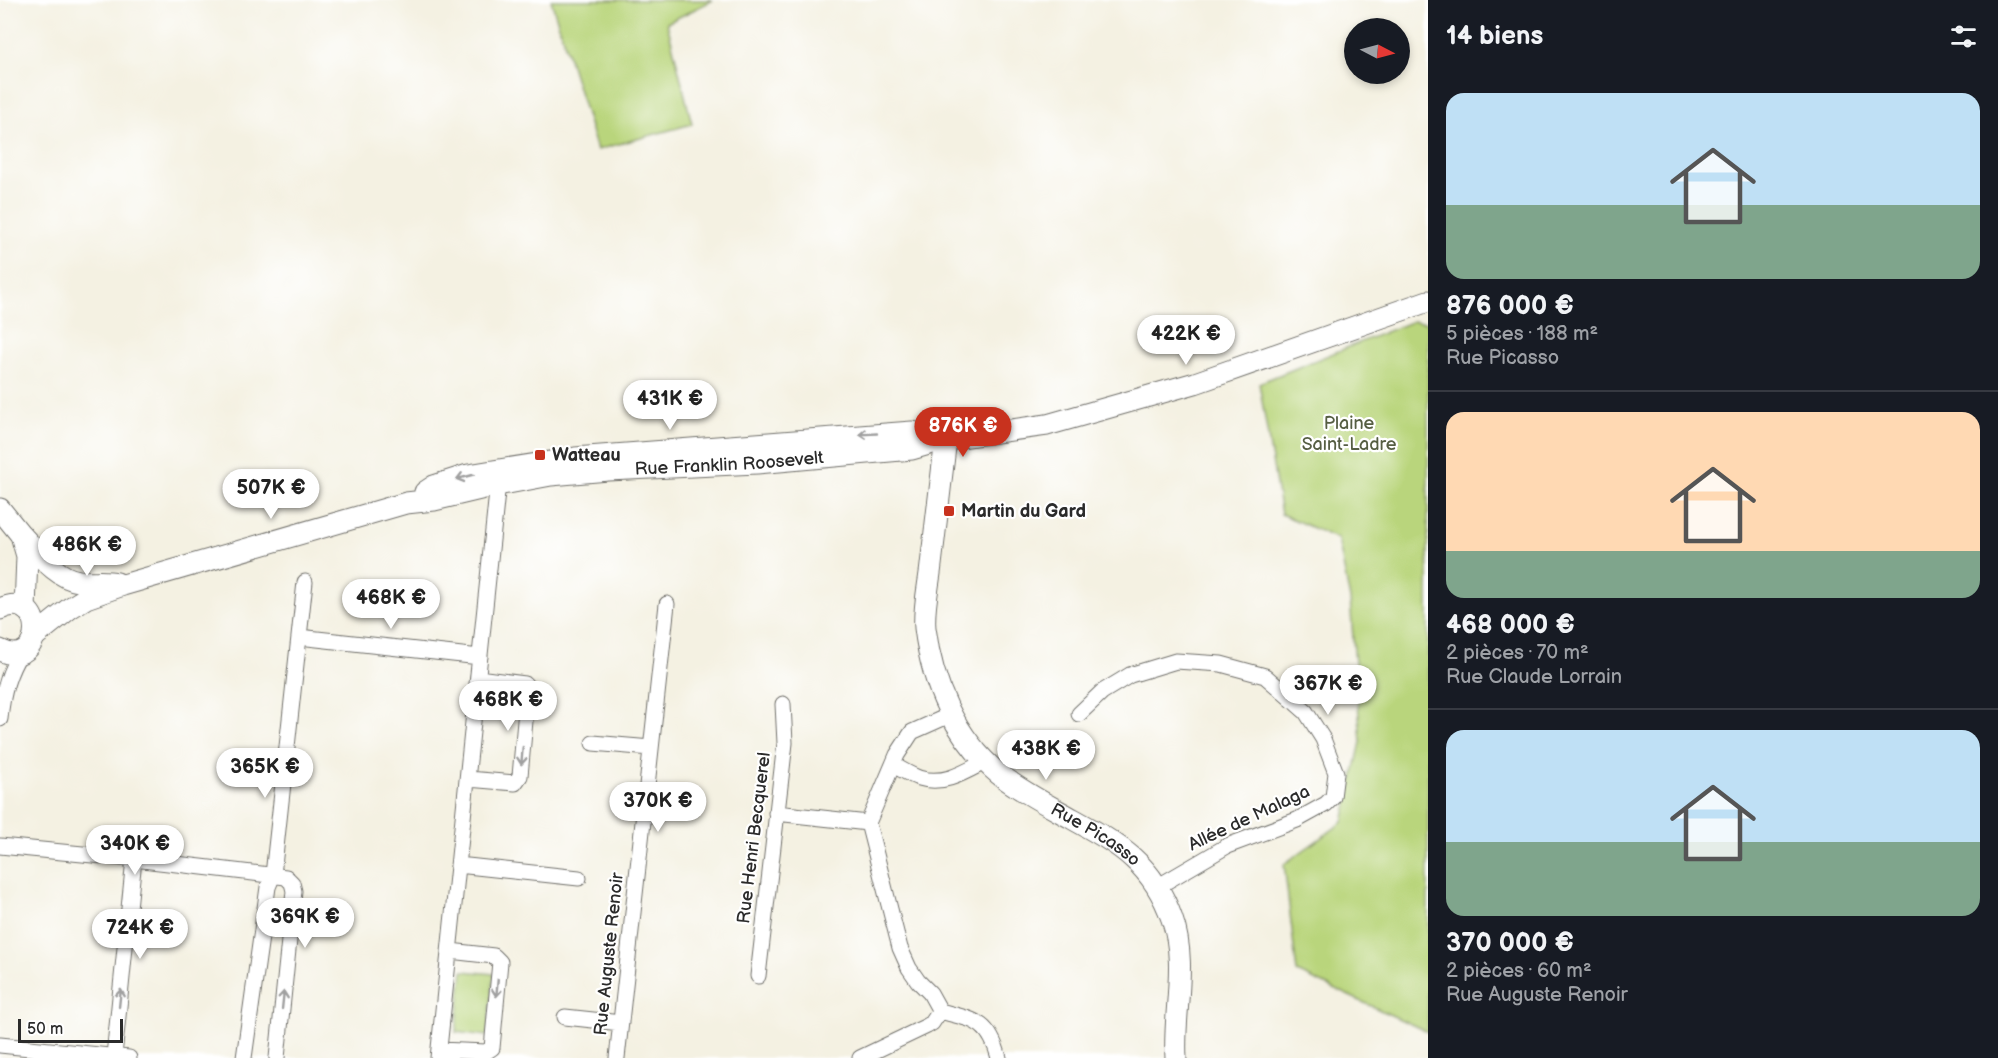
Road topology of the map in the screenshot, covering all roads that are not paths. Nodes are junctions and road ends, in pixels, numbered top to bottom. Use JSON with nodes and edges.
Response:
{"nodes":[{"id":1,"x":1428,"y":301,"type":"edge"},
{"id":2,"x":946,"y":439,"type":"junction"},
{"id":3,"x":497,"y":478,"type":"junction"},
{"id":4,"x":0,"y":509,"type":"edge"},
{"id":5,"x":21,"y":535,"type":"junction"},
{"id":6,"x":26,"y":576,"type":"junction"},
{"id":7,"x":304,"y":582,"type":"dead end"},
{"id":8,"x":123,"y":585,"type":"junction"},
{"id":9,"x":667,"y":604,"type":"dead end"},
{"id":10,"x":2,"y":608,"type":"edge"},
{"id":11,"x":69,"y":608,"type":"junction"},
{"id":12,"x":28,"y":612,"type":"junction"},
{"id":13,"x":299,"y":637,"type":"junction"},
{"id":14,"x":28,"y":644,"type":"junction"},
{"id":15,"x":0,"y":650,"type":"edge"},
{"id":16,"x":480,"y":657,"type":"junction"},
{"id":17,"x":478,"y":678,"type":"junction"},
{"id":18,"x":1,"y":690,"type":"edge"},
{"id":19,"x":783,"y":704,"type":"dead end"},
{"id":20,"x":1079,"y":714,"type":"dead end"},
{"id":21,"x":950,"y":715,"type":"junction"},
{"id":22,"x":0,"y":719,"type":"edge"},
{"id":23,"x":593,"y":743,"type":"dead end"},
{"id":24,"x":651,"y":748,"type":"junction"},
{"id":25,"x":986,"y":761,"type":"junction"},
{"id":26,"x":893,"y":765,"type":"junction"},
{"id":27,"x":468,"y":779,"type":"junction"},
{"id":28,"x":776,"y":813,"type":"junction"},
{"id":29,"x":868,"y":823,"type":"junction"},
{"id":30,"x":0,"y":846,"type":"edge"},
{"id":31,"x":134,"y":860,"type":"junction"},
{"id":32,"x":458,"y":865,"type":"junction"},
{"id":33,"x":273,"y":875,"type":"junction"},
{"id":34,"x":579,"y":878,"type":"dead end"},
{"id":35,"x":1157,"y":887,"type":"junction"},
{"id":36,"x":450,"y":951,"type":"junction"},
{"id":37,"x":758,"y":976,"type":"dead end"},
{"id":38,"x":940,"y":1011,"type":"junction"},
{"id":39,"x":565,"y":1017,"type":"dead end"},
{"id":40,"x":621,"y":1023,"type":"junction"},
{"id":41,"x":0,"y":1045,"type":"edge"},
{"id":42,"x":439,"y":1054,"type":"edge"},
{"id":43,"x":122,"y":1057,"type":"edge"},
{"id":44,"x":244,"y":1058,"type":"edge"},
{"id":45,"x":277,"y":1058,"type":"edge"},
{"id":46,"x":617,"y":1058,"type":"edge"},
{"id":47,"x":860,"y":1058,"type":"edge"},
{"id":48,"x":999,"y":1058,"type":"edge"},
{"id":49,"x":1176,"y":1058,"type":"edge"}],
"edges":[{"from":1,"to":2,"type":"main road","name":"Rue Franklin Roosevelt"},
{"from":2,"to":3,"type":"main road","name":"Rue Franklin Roosevelt"},
{"from":2,"to":21,"type":"main road","name":"Rue Picasso"},
{"from":3,"to":8,"type":"main road","name":"Rue Franklin Roosevelt"},
{"from":3,"to":16,"type":"street"},
{"from":4,"to":5,"type":"main road"},
{"from":5,"to":6,"type":"main road"},
{"from":5,"to":8,"type":"main road"},
{"from":6,"to":10,"type":"main road"},
{"from":6,"to":12,"type":"main road"},
{"from":7,"to":13,"type":"street"},
{"from":8,"to":11,"type":"main road","name":"Rue Franklin Roosevelt"},
{"from":9,"to":24,"type":"street","name":"Rue Auguste Renoir"},
{"from":10,"to":12,"type":"main road","name":"Rue Franklin Roosevelt"},
{"from":11,"to":12,"type":"main road","name":"Rue Franklin Roosevelt"},
{"from":11,"to":14,"type":"main road","name":"Rue Franklin Roosevelt"},
{"from":12,"to":14,"type":"main road"},
{"from":13,"to":16,"type":"street"},
{"from":13,"to":33,"type":"street"},
{"from":14,"to":15,"type":"main road"},
{"from":14,"to":18,"type":"street"},
{"from":16,"to":17,"type":"street"},
{"from":17,"to":27,"type":"street"},
{"from":17,"to":27,"type":"street","one_way":true},
{"from":18,"to":22,"type":"street"},
{"from":19,"to":28,"type":"street","name":"Rue Henri Becquerel"},
{"from":20,"to":35,"type":"street","name":"Allée de Malaga"},
{"from":21,"to":25,"type":"main road","name":"Rue Picasso"},
{"from":21,"to":26,"type":"street"},
{"from":23,"to":24,"type":"street"},
{"from":24,"to":40,"type":"street","name":"Rue Auguste Renoir"},
{"from":25,"to":26,"type":"street"},
{"from":25,"to":35,"type":"main road","name":"Rue Picasso"},
{"from":26,"to":29,"type":"street"},
{"from":27,"to":32,"type":"street"},
{"from":28,"to":29,"type":"street"},
{"from":28,"to":37,"type":"street","name":"Rue Henri Becquerel"},
{"from":29,"to":38,"type":"street"},
{"from":30,"to":31,"type":"street"},
{"from":31,"to":33,"type":"street"},
{"from":43,"to":31,"type":"street","one_way":true},
{"from":32,"to":34,"type":"street"},
{"from":32,"to":36,"type":"street"},
{"from":33,"to":44,"type":"street"},
{"from":45,"to":33,"type":"street","one_way":true},
{"from":35,"to":49,"type":"main road","name":"Rue Picasso"},
{"from":36,"to":42,"type":"street"},
{"from":36,"to":42,"type":"street","one_way":true},
{"from":38,"to":47,"type":"street"},
{"from":38,"to":48,"type":"street"},
{"from":39,"to":40,"type":"street"},
{"from":40,"to":46,"type":"street","name":"Rue Auguste Renoir"},
{"from":41,"to":43,"type":"street"}]}
